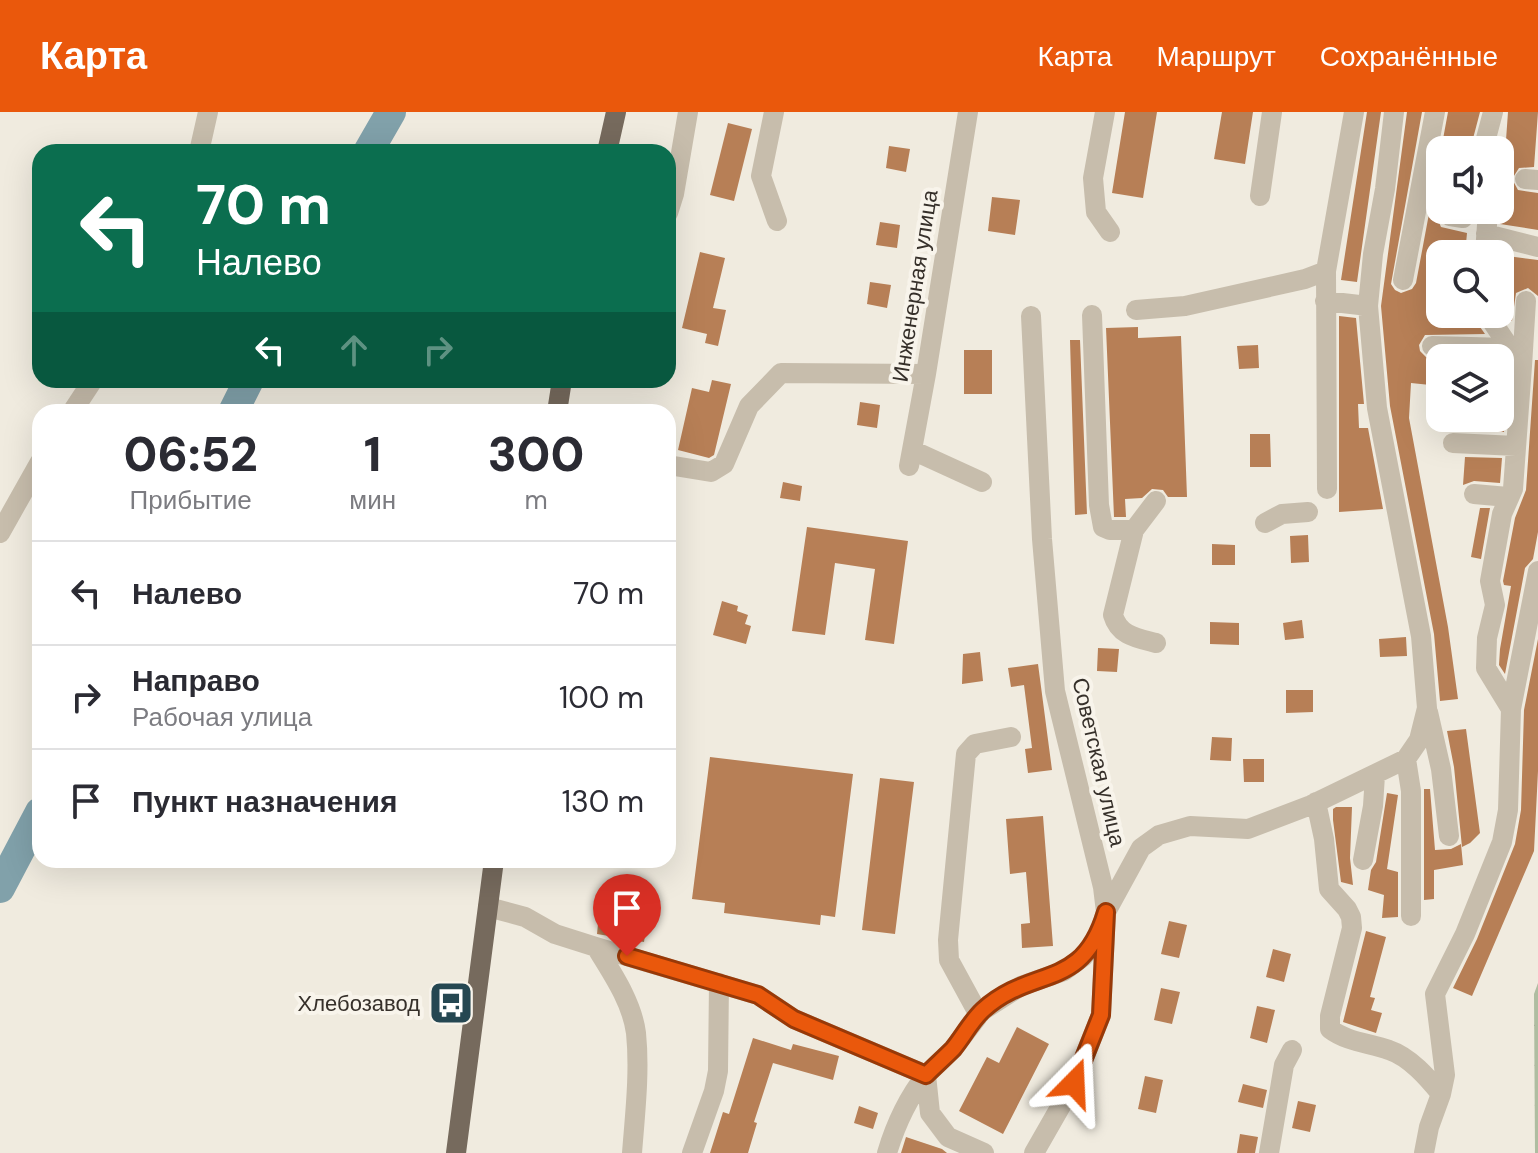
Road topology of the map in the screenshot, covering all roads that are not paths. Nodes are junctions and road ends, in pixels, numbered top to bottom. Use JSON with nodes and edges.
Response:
{"nodes":[{"id":1,"x":208,"y":112,"type":"edge"},
{"id":2,"x":616,"y":112,"type":"edge"},
{"id":3,"x":688,"y":112,"type":"edge"},
{"id":4,"x":774,"y":112,"type":"edge"},
{"id":5,"x":968,"y":112,"type":"edge"},
{"id":6,"x":1105,"y":112,"type":"edge"},
{"id":7,"x":1272,"y":112,"type":"edge"},
{"id":8,"x":1354,"y":112,"type":"edge"},
{"id":9,"x":1394,"y":112,"type":"edge"},
{"id":10,"x":1435,"y":112,"type":"edge"},
{"id":11,"x":1494,"y":112,"type":"edge"},
{"id":12,"x":1487,"y":136,"type":"edge"},
{"id":13,"x":1493,"y":136,"type":"edge"},
{"id":14,"x":201,"y":144,"type":"edge"},
{"id":15,"x":609,"y":144,"type":"edge"},
{"id":16,"x":676,"y":182,"type":"edge"},
{"id":17,"x":1260,"y":196,"type":"dead end"},
{"id":18,"x":777,"y":221,"type":"dead end"},
{"id":19,"x":1110,"y":232,"type":"dead end"},
{"id":20,"x":1514,"y":246,"type":"edge"},
{"id":21,"x":1538,"y":247,"type":"edge"},
{"id":22,"x":1326,"y":271,"type":"junction"},
{"id":23,"x":1403,"y":280,"type":"dead end"},
{"id":24,"x":1325,"y":301,"type":"junction"},
{"id":25,"x":1526,"y":301,"type":"dead end"},
{"id":26,"x":1368,"y":306,"type":"junction"},
{"id":27,"x":1136,"y":310,"type":"dead end"},
{"id":28,"x":1092,"y":315,"type":"dead end"},
{"id":29,"x":1031,"y":316,"type":"dead end"},
{"id":30,"x":1514,"y":355,"type":"edge"},
{"id":31,"x":1522,"y":366,"type":"junction"},
{"id":32,"x":926,"y":374,"type":"junction"},
{"id":33,"x":1514,"y":388,"type":"edge"},
{"id":34,"x":1514,"y":430,"type":"edge"},
{"id":35,"x":1453,"y":443,"type":"dead end"},
{"id":36,"x":1516,"y":446,"type":"junction"},
{"id":37,"x":676,"y":466,"type":"edge"},
{"id":38,"x":32,"y":476,"type":"edge"},
{"id":39,"x":982,"y":482,"type":"dead end"},
{"id":40,"x":1327,"y":489,"type":"dead end"},
{"id":41,"x":1474,"y":494,"type":"dead end"},
{"id":42,"x":1508,"y":497,"type":"junction"},
{"id":43,"x":1156,"y":501,"type":"dead end"},
{"id":44,"x":1308,"y":512,"type":"dead end"},
{"id":45,"x":1265,"y":523,"type":"dead end"},
{"id":46,"x":1134,"y":530,"type":"junction"},
{"id":47,"x":0,"y":533,"type":"edge"},
{"id":48,"x":1538,"y":571,"type":"edge"},
{"id":49,"x":1156,"y":643,"type":"dead end"},
{"id":50,"x":1427,"y":708,"type":"junction"},
{"id":51,"x":1511,"y":709,"type":"junction"},
{"id":52,"x":1011,"y":737,"type":"dead end"},
{"id":53,"x":1406,"y":759,"type":"junction"},
{"id":54,"x":1375,"y":775,"type":"junction"},
{"id":55,"x":1316,"y":802,"type":"junction"},
{"id":56,"x":1449,"y":836,"type":"dead end"},
{"id":57,"x":1363,"y":860,"type":"dead end"},
{"id":58,"x":493,"y":868,"type":"edge"},
{"id":59,"x":488,"y":907,"type":"junction"},
{"id":60,"x":1106,"y":912,"type":"junction"},
{"id":61,"x":1411,"y":916,"type":"dead end"},
{"id":62,"x":596,"y":947,"type":"junction"},
{"id":63,"x":719,"y":983,"type":"junction"},
{"id":64,"x":979,"y":1015,"type":"junction"},
{"id":65,"x":1292,"y":1050,"type":"dead end"},
{"id":66,"x":926,"y":1075,"type":"junction"},
{"id":67,"x":1441,"y":1094,"type":"junction"},
{"id":68,"x":456,"y":1153,"type":"edge"},
{"id":69,"x":632,"y":1153,"type":"edge"},
{"id":70,"x":692,"y":1153,"type":"edge"},
{"id":71,"x":887,"y":1153,"type":"edge"},
{"id":72,"x":984,"y":1153,"type":"edge"},
{"id":73,"x":1034,"y":1153,"type":"edge"},
{"id":74,"x":1269,"y":1153,"type":"edge"},
{"id":75,"x":1424,"y":1153,"type":"edge"}],
"edges":[{"from":1,"to":14,"type":"street"},
{"from":2,"to":15,"type":"main road"},
{"from":3,"to":16,"type":"street"},
{"from":4,"to":18,"type":"street"},
{"from":5,"to":32,"type":"street","name":"Инженерная улица"},
{"from":6,"to":19,"type":"street"},
{"from":7,"to":17,"type":"street"},
{"from":8,"to":22,"type":"street"},
{"from":9,"to":26,"type":"street"},
{"from":10,"to":23,"type":"street"},
{"from":11,"to":12,"type":"street"},
{"from":11,"to":13,"type":"street"},
{"from":20,"to":21,"type":"street"},
{"from":22,"to":24,"type":"street"},
{"from":22,"to":27,"type":"street"},
{"from":24,"to":26,"type":"street"},
{"from":24,"to":40,"type":"street"},
{"from":25,"to":31,"type":"street"},
{"from":26,"to":50,"type":"street"},
{"from":28,"to":46,"type":"street"},
{"from":29,"to":60,"type":"street","name":"Советская улица"},
{"from":30,"to":31,"type":"street"},
{"from":31,"to":33,"type":"street"},
{"from":32,"to":37,"type":"street"},
{"from":32,"to":39,"type":"street","name":"Инженерная улица"},
{"from":34,"to":36,"type":"street"},
{"from":35,"to":36,"type":"street"},
{"from":36,"to":42,"type":"street"},
{"from":38,"to":47,"type":"street"},
{"from":41,"to":42,"type":"street"},
{"from":42,"to":51,"type":"street"},
{"from":43,"to":46,"type":"street"},
{"from":44,"to":45,"type":"street"},
{"from":46,"to":49,"type":"street"},
{"from":48,"to":51,"type":"street"},
{"from":50,"to":53,"type":"street"},
{"from":50,"to":56,"type":"street"},
{"from":51,"to":67,"type":"street"},
{"from":52,"to":64,"type":"street"},
{"from":53,"to":54,"type":"street"},
{"from":53,"to":61,"type":"street"},
{"from":54,"to":55,"type":"street"},
{"from":54,"to":57,"type":"street"},
{"from":55,"to":60,"type":"street"},
{"from":55,"to":67,"type":"street"},
{"from":58,"to":59,"type":"main road"},
{"from":59,"to":62,"type":"street"},
{"from":59,"to":68,"type":"main road"},
{"from":60,"to":64,"type":"street"},
{"from":60,"to":73,"type":"street","name":"Советская улица"},
{"from":62,"to":63,"type":"street"},
{"from":62,"to":69,"type":"street"},
{"from":63,"to":66,"type":"street"},
{"from":63,"to":70,"type":"street"},
{"from":64,"to":66,"type":"street"},
{"from":65,"to":74,"type":"street"},
{"from":66,"to":71,"type":"street"},
{"from":66,"to":72,"type":"street"},
{"from":67,"to":75,"type":"street"}]}
